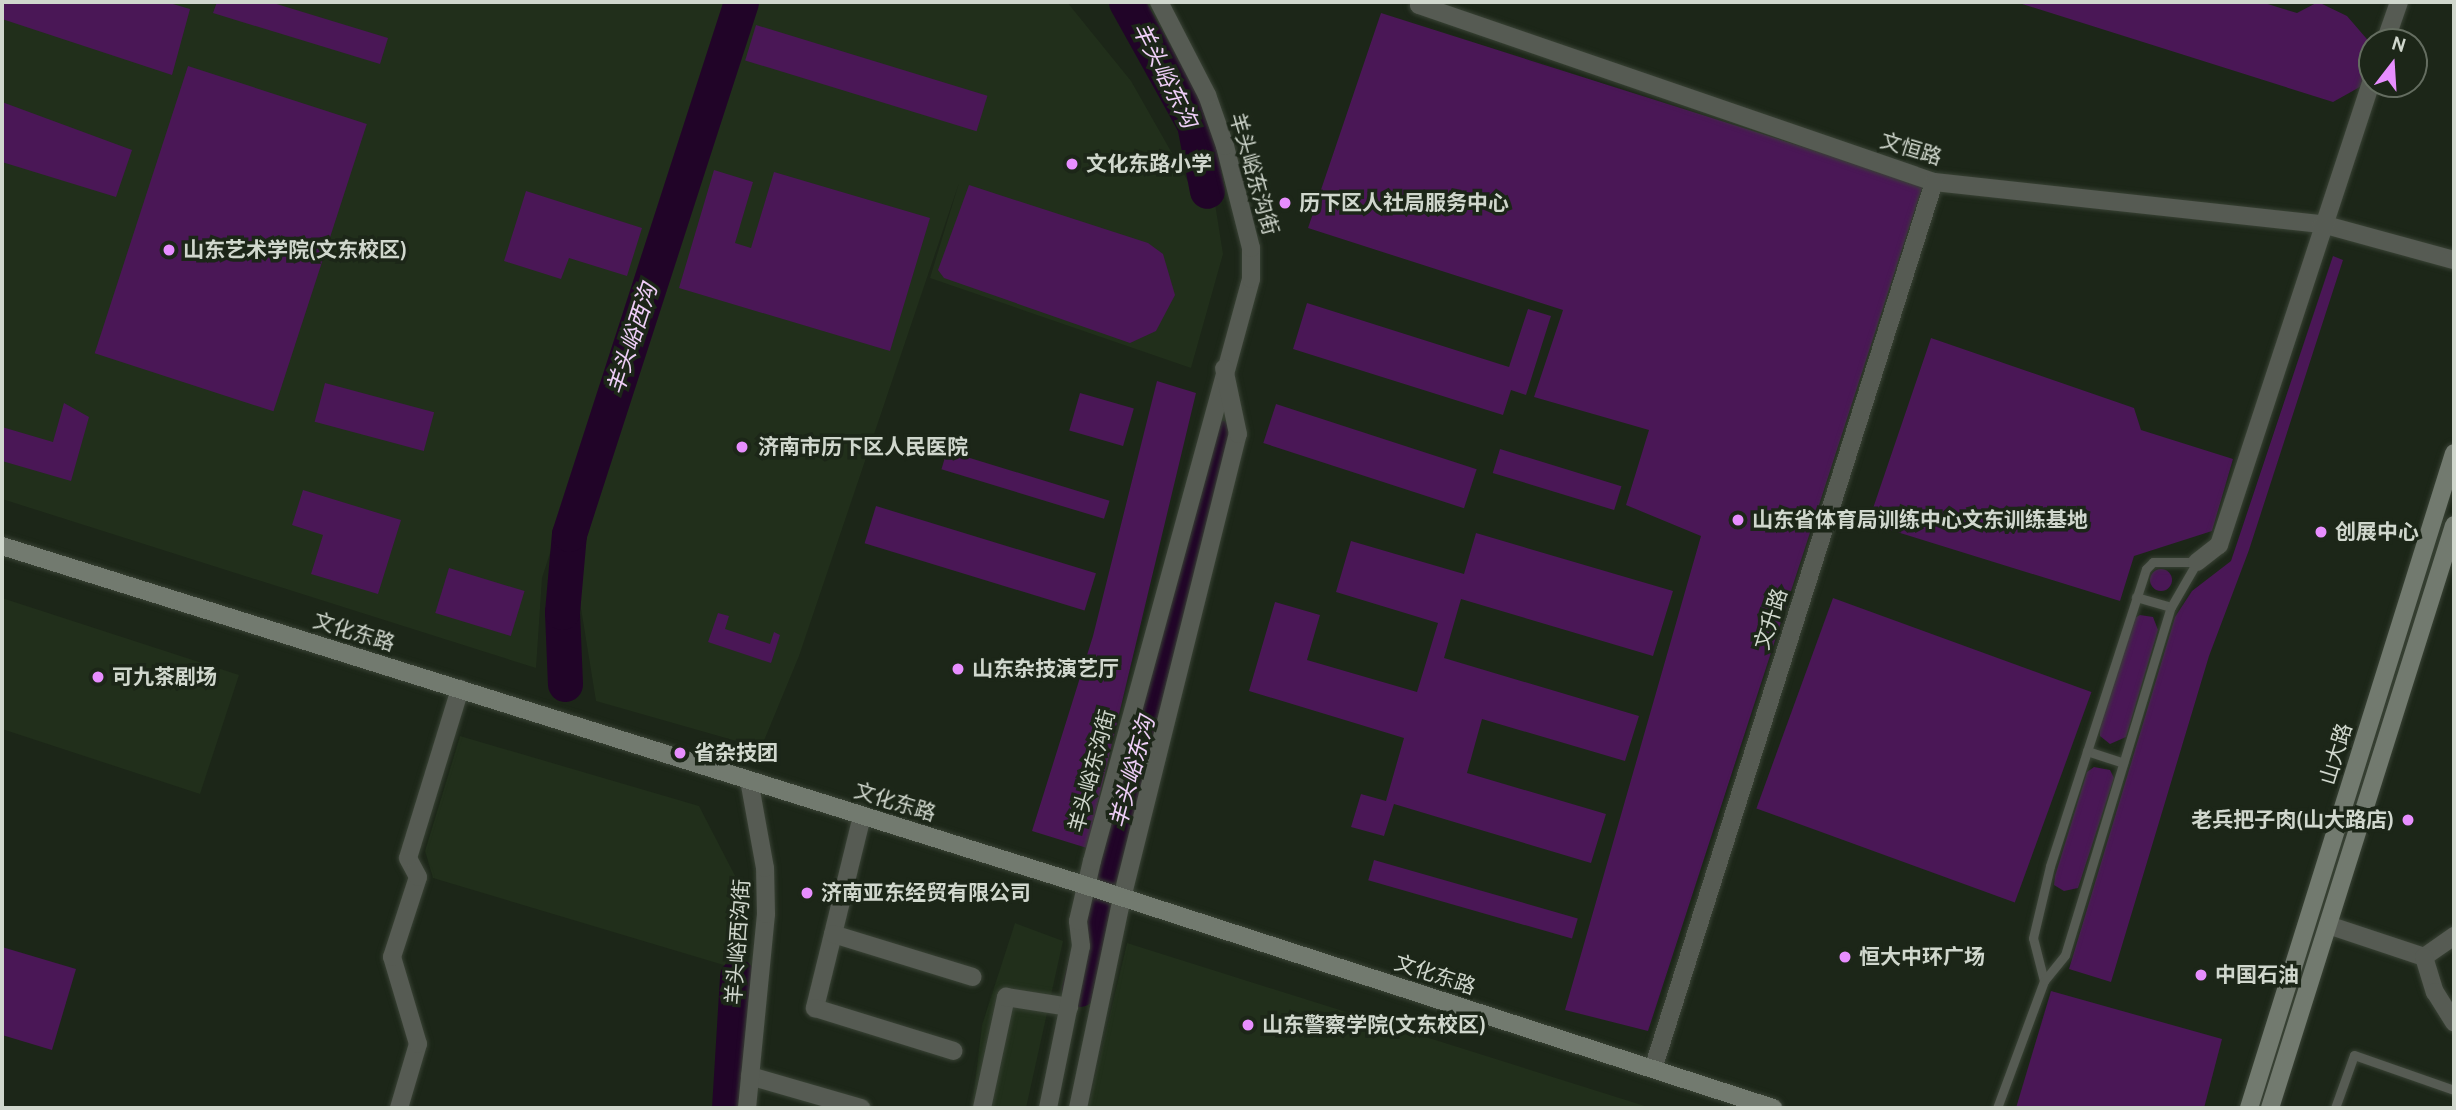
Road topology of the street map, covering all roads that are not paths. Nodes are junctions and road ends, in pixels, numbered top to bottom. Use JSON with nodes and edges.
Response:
{"nodes":[{"id":1,"x":1159,"y":2,"type":"edge"},
{"id":2,"x":1420,"y":2,"type":"edge"},
{"id":3,"x":2399,"y":2,"type":"edge"},
{"id":4,"x":2390,"y":28,"type":"edge"},
{"id":5,"x":2366,"y":98,"type":"edge"},
{"id":6,"x":1934,"y":182,"type":"junction"},
{"id":7,"x":2322,"y":224,"type":"junction"},
{"id":8,"x":2454,"y":260,"type":"edge"},
{"id":9,"x":1224,"y":368,"type":"junction"},
{"id":10,"x":2454,"y":453,"type":"edge"},
{"id":11,"x":2454,"y":525,"type":"edge"},
{"id":12,"x":2,"y":546,"type":"edge"},
{"id":13,"x":2197,"y":562,"type":"junction"},
{"id":14,"x":2136,"y":597,"type":"junction"},
{"id":15,"x":2171,"y":607,"type":"junction"},
{"id":16,"x":460,"y":689,"type":"junction"},
{"id":17,"x":2087,"y":751,"type":"junction"},
{"id":18,"x":2123,"y":763,"type":"junction"},
{"id":19,"x":749,"y":780,"type":"junction"},
{"id":20,"x":862,"y":816,"type":"junction"},
{"id":21,"x":1086,"y":886,"type":"junction"},
{"id":22,"x":1122,"y":898,"type":"junction"},
{"id":23,"x":2328,"y":925,"type":"junction"},
{"id":24,"x":833,"y":934,"type":"junction"},
{"id":25,"x":2454,"y":936,"type":"edge"},
{"id":26,"x":2424,"y":957,"type":"junction"},
{"id":27,"x":973,"y":977,"type":"dead end"},
{"id":28,"x":2044,"y":981,"type":"junction"},
{"id":29,"x":1069,"y":1007,"type":"junction"},
{"id":30,"x":2454,"y":1022,"type":"edge"},
{"id":31,"x":954,"y":1051,"type":"dead end"},
{"id":32,"x":1653,"y":1069,"type":"junction"},
{"id":33,"x":750,"y":1076,"type":"junction"},
{"id":34,"x":2454,"y":1090,"type":"edge"},
{"id":35,"x":399,"y":1108,"type":"edge"},
{"id":36,"x":747,"y":1108,"type":"edge"},
{"id":37,"x":861,"y":1108,"type":"edge"},
{"id":38,"x":982,"y":1108,"type":"edge"},
{"id":39,"x":1048,"y":1108,"type":"edge"},
{"id":40,"x":1077,"y":1108,"type":"edge"},
{"id":41,"x":1773,"y":1108,"type":"edge"},
{"id":42,"x":1997,"y":1108,"type":"edge"},
{"id":43,"x":2249,"y":1108,"type":"edge"},
{"id":44,"x":2270,"y":1108,"type":"edge"},
{"id":45,"x":2335,"y":1108,"type":"edge"}],
"edges":[{"from":1,"to":9,"type":"street","name":"羊头峪东沟街"},
{"from":2,"to":6,"type":"street","name":"文恒路"},
{"from":3,"to":4,"type":"street"},
{"from":5,"to":7,"type":"street"},
{"from":6,"to":7,"type":"street","name":"文恒路"},
{"from":6,"to":32,"type":"street","name":"文升路"},
{"from":7,"to":8,"type":"street","name":"文恒路"},
{"from":7,"to":13,"type":"street"},
{"from":9,"to":21,"type":"street","name":"羊头峪东沟街"},
{"from":9,"to":22,"type":"street","name":"羊头峪东沟街"},
{"from":10,"to":43,"type":"main road","name":"山大路"},
{"from":11,"to":23,"type":"main road","name":"山大路"},
{"from":12,"to":16,"type":"main road","name":"文化东路"},
{"from":13,"to":14,"type":"lane"},
{"from":13,"to":15,"type":"lane"},
{"from":14,"to":15,"type":"lane"},
{"from":14,"to":17,"type":"lane"},
{"from":15,"to":18,"type":"lane"},
{"from":16,"to":19,"type":"main road","name":"文化东路"},
{"from":16,"to":35,"type":"street"},
{"from":17,"to":18,"type":"lane"},
{"from":17,"to":28,"type":"lane"},
{"from":18,"to":28,"type":"lane"},
{"from":19,"to":20,"type":"main road","name":"文化东路"},
{"from":19,"to":33,"type":"street","name":"羊头峪西沟街"},
{"from":20,"to":21,"type":"main road","name":"文化东路"},
{"from":20,"to":24,"type":"street"},
{"from":21,"to":22,"type":"main road","name":"文化东路"},
{"from":21,"to":29,"type":"street","name":"羊头峪东沟街"},
{"from":22,"to":32,"type":"main road","name":"文化东路"},
{"from":22,"to":40,"type":"street","name":"羊头峪东沟街"},
{"from":23,"to":26,"type":"street"},
{"from":23,"to":44,"type":"main road","name":"山大路"},
{"from":24,"to":27,"type":"street"},
{"from":24,"to":31,"type":"street"},
{"from":25,"to":26,"type":"street"},
{"from":26,"to":30,"type":"street"},
{"from":28,"to":42,"type":"lane"},
{"from":29,"to":38,"type":"street"},
{"from":29,"to":39,"type":"street","name":"羊头峪东沟街"},
{"from":32,"to":41,"type":"main road","name":"文化东路"},
{"from":33,"to":36,"type":"street","name":"羊头峪西沟街"},
{"from":33,"to":37,"type":"street"},
{"from":34,"to":45,"type":"lane"}]}
